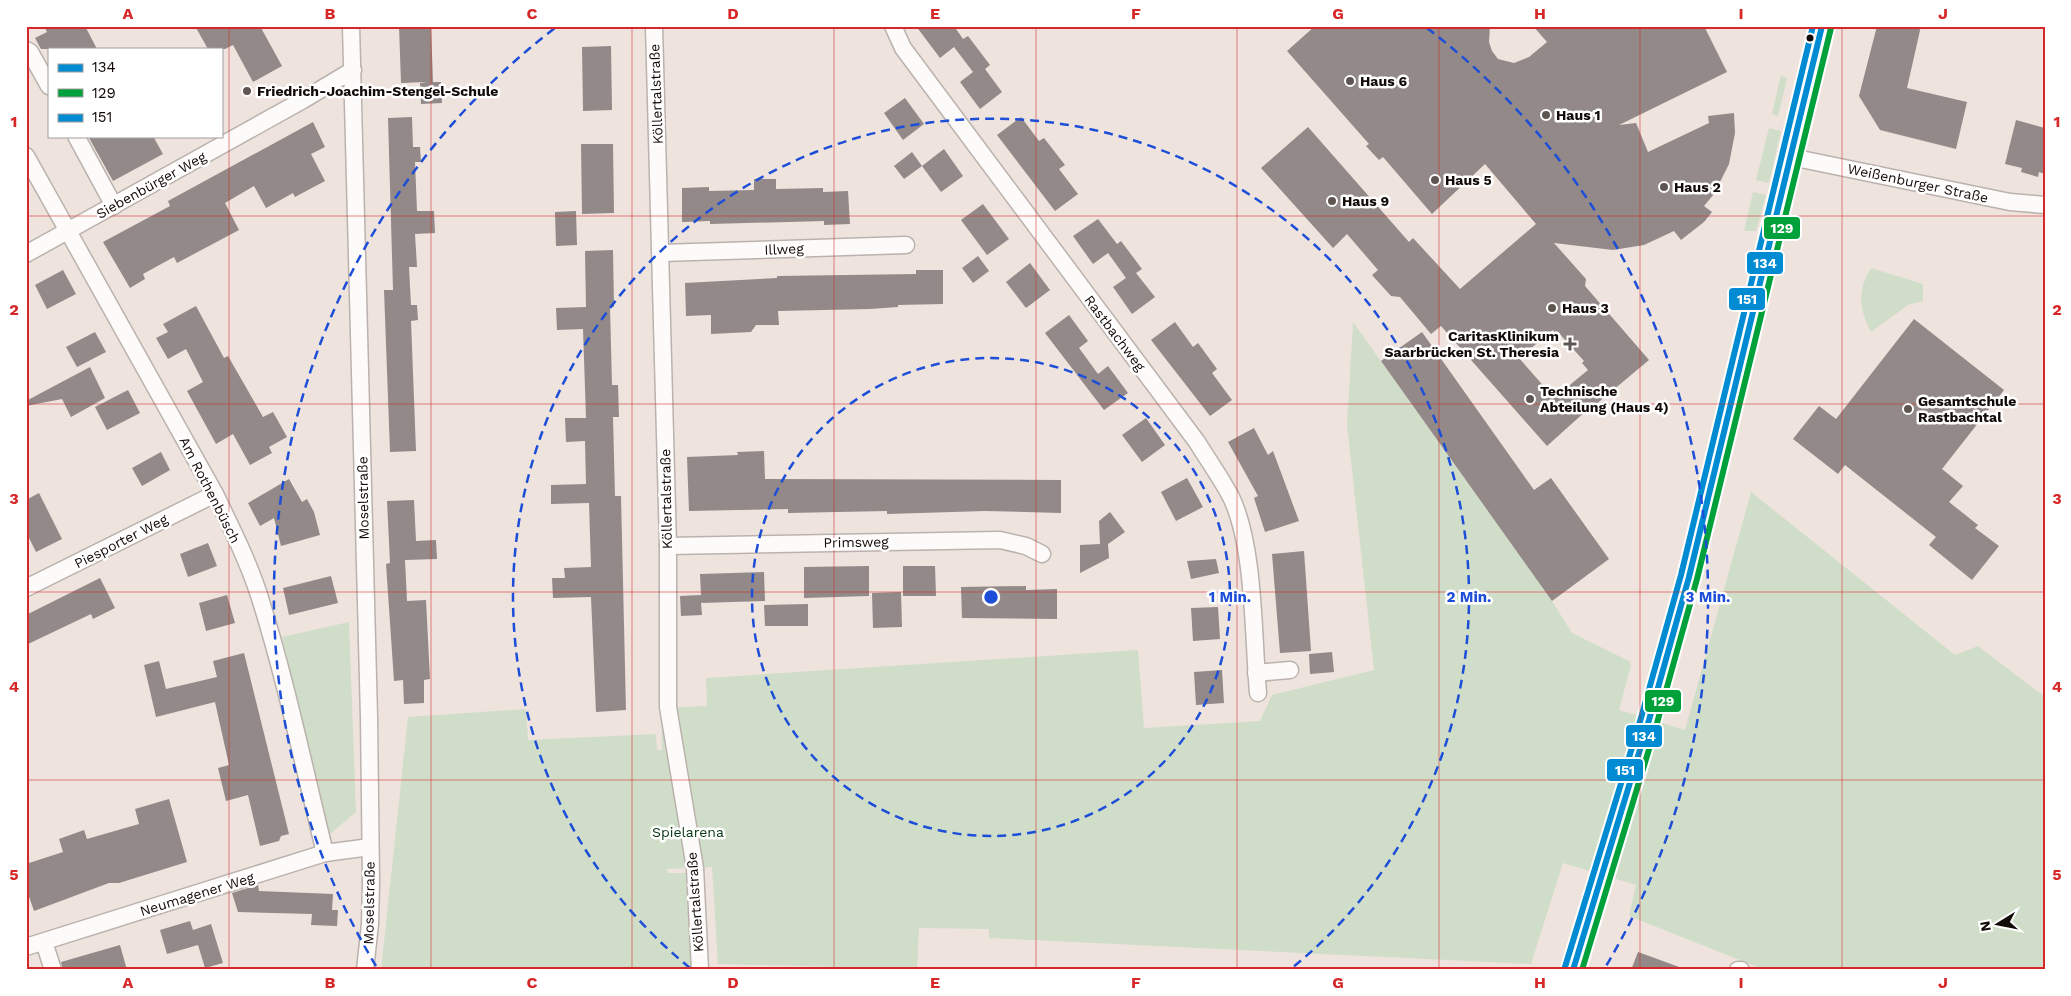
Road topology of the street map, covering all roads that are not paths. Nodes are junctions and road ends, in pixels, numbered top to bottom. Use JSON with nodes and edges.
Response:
{"nodes":[{"id":1,"x":351,"y":26,"type":"edge"},
{"id":2,"x":654,"y":26,"type":"edge"},
{"id":3,"x":893,"y":26,"type":"edge"},
{"id":4,"x":1822,"y":26,"type":"edge"},
{"id":5,"x":26,"y":50,"type":"edge"},
{"id":6,"x":352,"y":70,"type":"junction"},
{"id":7,"x":48,"y":84,"type":"edge"},
{"id":8,"x":77,"y":138,"type":"edge"},
{"id":9,"x":26,"y":156,"type":"edge"},
{"id":10,"x":1791,"y":157,"type":"junction"},
{"id":11,"x":114,"y":206,"type":"junction"},
{"id":12,"x":2045,"y":206,"type":"edge"},
{"id":13,"x":69,"y":231,"type":"junction"},
{"id":14,"x":906,"y":245,"type":"dead end"},
{"id":15,"x":661,"y":253,"type":"junction"},
{"id":16,"x":26,"y":254,"type":"edge"},
{"id":17,"x":215,"y":494,"type":"junction"},
{"id":18,"x":668,"y":546,"type":"junction"},
{"id":19,"x":1042,"y":554,"type":"dead end"},
{"id":20,"x":26,"y":588,"type":"edge"},
{"id":21,"x":1290,"y":670,"type":"dead end"},
{"id":22,"x":1256,"y":673,"type":"junction"},
{"id":23,"x":1258,"y":693,"type":"dead end"},
{"id":24,"x":370,"y":847,"type":"junction"},
{"id":25,"x":325,"y":853,"type":"junction"},
{"id":26,"x":44,"y":942,"type":"junction"},
{"id":27,"x":26,"y":947,"type":"edge"},
{"id":28,"x":53,"y":970,"type":"edge"},
{"id":29,"x":365,"y":970,"type":"edge"},
{"id":30,"x":700,"y":970,"type":"edge"},
{"id":31,"x":1573,"y":970,"type":"edge"}],
"edges":[{"from":1,"to":6,"type":"street","name":"Moselstraße"},
{"from":2,"to":15,"type":"street","name":"Köllertalstraße"},
{"from":3,"to":22,"type":"street","name":"Rastbachweg"},
{"from":4,"to":10,"type":"street"},
{"from":5,"to":7,"type":"street"},
{"from":6,"to":11,"type":"street","name":"Siebenbürger Weg"},
{"from":6,"to":24,"type":"street","name":"Moselstraße"},
{"from":8,"to":11,"type":"street"},
{"from":9,"to":13,"type":"street","name":"Am Rothenbüsch"},
{"from":10,"to":12,"type":"street","name":"Weißenburger Straße"},
{"from":10,"to":31,"type":"street"},
{"from":11,"to":13,"type":"street","name":"Siebenbürger Weg"},
{"from":13,"to":16,"type":"street","name":"Siebenbürger Weg"},
{"from":13,"to":17,"type":"street","name":"Am Rothenbüsch"},
{"from":14,"to":15,"type":"street","name":"Illweg"},
{"from":15,"to":18,"type":"street","name":"Köllertalstraße"},
{"from":17,"to":20,"type":"street","name":"Piesporter Weg"},
{"from":17,"to":25,"type":"street","name":"Am Rothenbüsch"},
{"from":18,"to":19,"type":"street","name":"Primsweg"},
{"from":18,"to":30,"type":"street","name":"Köllertalstraße"},
{"from":21,"to":22,"type":"street"},
{"from":22,"to":23,"type":"street","name":"Rastbachweg"},
{"from":24,"to":25,"type":"street","name":"Neumagener Weg"},
{"from":24,"to":29,"type":"street","name":"Moselstraße"},
{"from":25,"to":26,"type":"street","name":"Neumagener Weg"},
{"from":26,"to":27,"type":"street","name":"Neumagener Weg"},
{"from":26,"to":28,"type":"street"}]}
